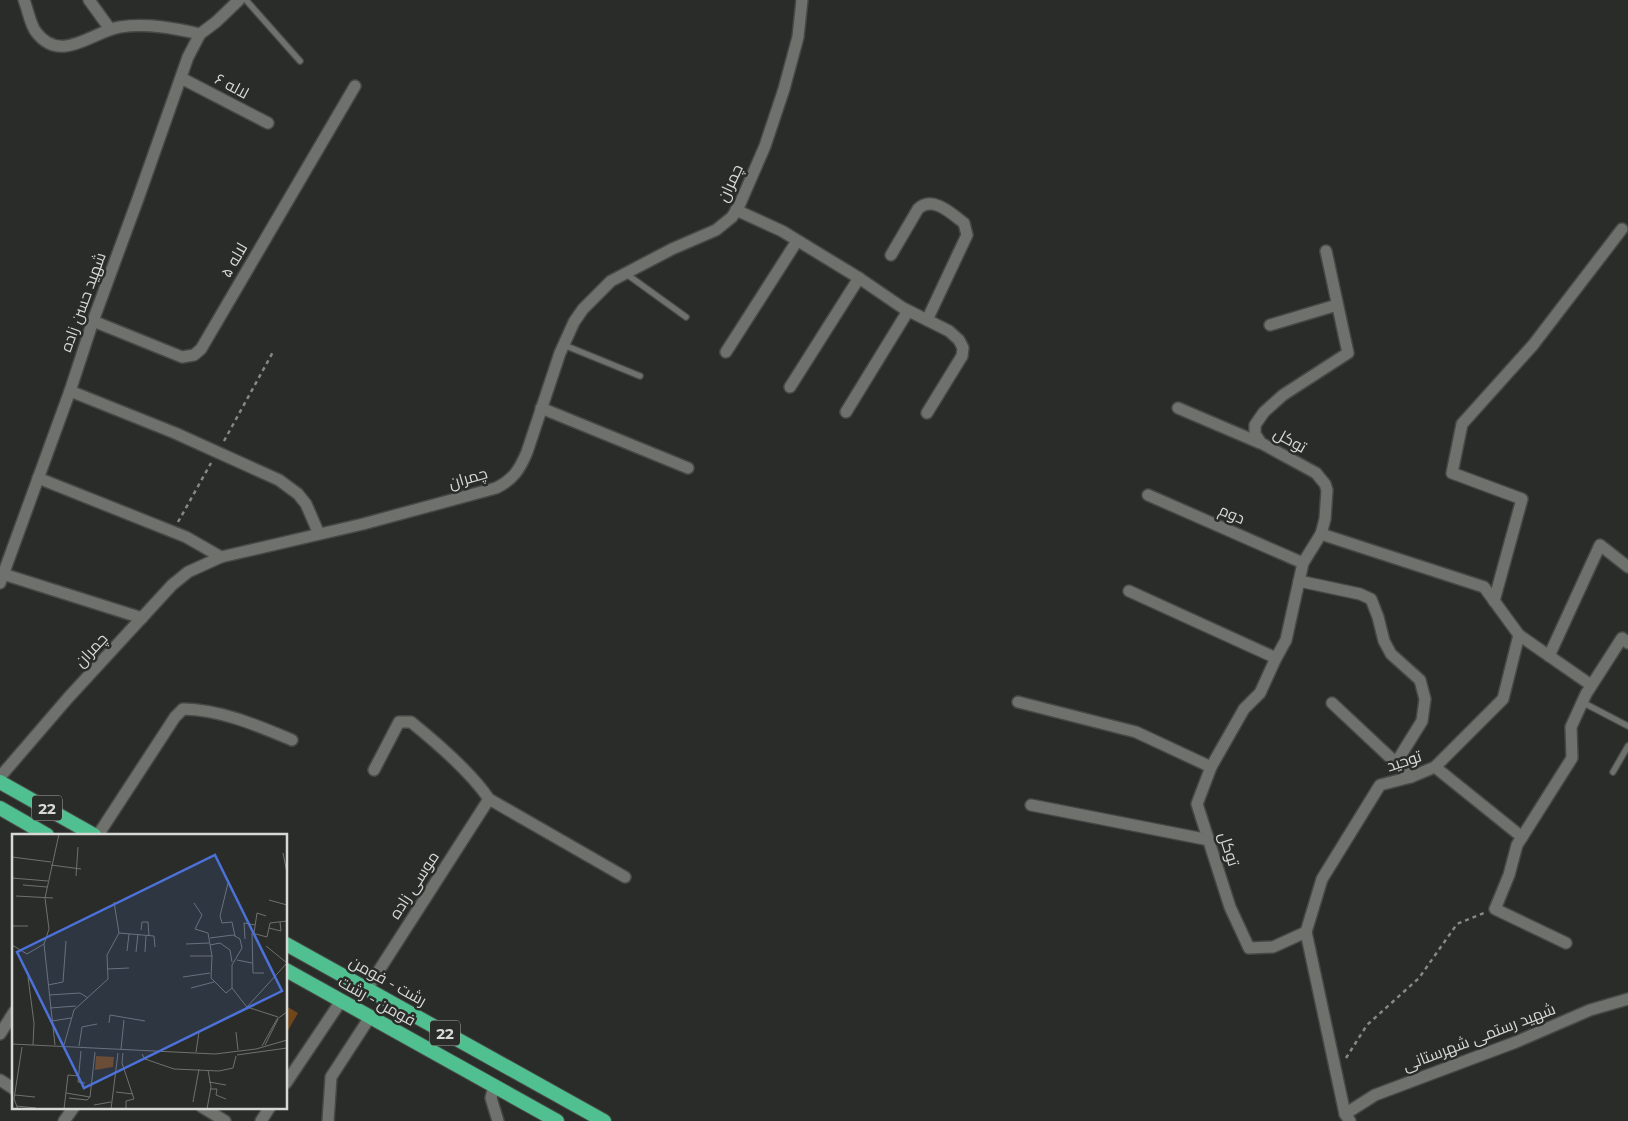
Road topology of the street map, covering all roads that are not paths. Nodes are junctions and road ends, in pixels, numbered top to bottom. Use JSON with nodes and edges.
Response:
{"nodes":[{"id":1,"x":24,"y":0,"type":"edge"},
{"id":2,"x":89,"y":0,"type":"edge"},
{"id":3,"x":239,"y":0,"type":"edge"},
{"id":4,"x":246,"y":0,"type":"edge"},
{"id":5,"x":802,"y":0,"type":"edge"},
{"id":6,"x":110,"y":29,"type":"junction"},
{"id":7,"x":200,"y":34,"type":"junction"},
{"id":8,"x":300,"y":61,"type":"dead end"},
{"id":9,"x":181,"y":78,"type":"junction"},
{"id":10,"x":355,"y":86,"type":"dead end"},
{"id":11,"x":268,"y":124,"type":"dead end"},
{"id":12,"x":736,"y":210,"type":"junction"},
{"id":13,"x":1622,"y":229,"type":"dead end"},
{"id":14,"x":798,"y":241,"type":"junction"},
{"id":15,"x":1326,"y":251,"type":"dead end"},
{"id":16,"x":891,"y":255,"type":"dead end"},
{"id":17,"x":626,"y":273,"type":"junction"},
{"id":18,"x":859,"y":278,"type":"junction"},
{"id":19,"x":1337,"y":305,"type":"junction"},
{"id":20,"x":908,"y":310,"type":"junction"},
{"id":21,"x":686,"y":317,"type":"dead end"},
{"id":22,"x":927,"y":320,"type":"junction"},
{"id":23,"x":92,"y":321,"type":"junction"},
{"id":24,"x":1270,"y":325,"type":"dead end"},
{"id":25,"x":564,"y":345,"type":"junction"},
{"id":26,"x":726,"y":352,"type":"dead end"},
{"id":27,"x":640,"y":376,"type":"dead end"},
{"id":28,"x":790,"y":387,"type":"dead end"},
{"id":29,"x":70,"y":391,"type":"junction"},
{"id":30,"x":541,"y":408,"type":"junction"},
{"id":31,"x":1178,"y":408,"type":"dead end"},
{"id":32,"x":846,"y":412,"type":"dead end"},
{"id":33,"x":927,"y":413,"type":"dead end"},
{"id":34,"x":1261,"y":443,"type":"junction"},
{"id":35,"x":688,"y":468,"type":"dead end"},
{"id":36,"x":38,"y":478,"type":"junction"},
{"id":37,"x":1148,"y":495,"type":"dead end"},
{"id":38,"x":319,"y":534,"type":"junction"},
{"id":39,"x":1321,"y":534,"type":"junction"},
{"id":40,"x":221,"y":557,"type":"junction"},
{"id":41,"x":1303,"y":563,"type":"junction"},
{"id":42,"x":1628,"y":567,"type":"edge"},
{"id":43,"x":2,"y":579,"type":"edge"},
{"id":44,"x":1300,"y":581,"type":"junction"},
{"id":45,"x":1129,"y":591,"type":"dead end"},
{"id":46,"x":1494,"y":601,"type":"junction"},
{"id":47,"x":142,"y":618,"type":"junction"},
{"id":48,"x":1519,"y":635,"type":"junction"},
{"id":49,"x":1628,"y":643,"type":"edge"},
{"id":50,"x":1549,"y":656,"type":"junction"},
{"id":51,"x":1276,"y":658,"type":"junction"},
{"id":52,"x":1591,"y":685,"type":"junction"},
{"id":53,"x":1018,"y":702,"type":"dead end"},
{"id":54,"x":1582,"y":702,"type":"junction"},
{"id":55,"x":1332,"y":703,"type":"dead end"},
{"id":56,"x":1628,"y":726,"type":"edge"},
{"id":57,"x":292,"y":740,"type":"dead end"},
{"id":58,"x":1628,"y":746,"type":"edge"},
{"id":59,"x":1396,"y":763,"type":"junction"},
{"id":60,"x":1211,"y":767,"type":"junction"},
{"id":61,"x":1435,"y":767,"type":"junction"},
{"id":62,"x":374,"y":770,"type":"dead end"},
{"id":63,"x":1613,"y":772,"type":"dead end"},
{"id":64,"x":0,"y":776,"type":"edge"},
{"id":65,"x":1411,"y":777,"type":"junction"},
{"id":66,"x":0,"y":782,"type":"edge"},
{"id":67,"x":489,"y":799,"type":"junction"},
{"id":68,"x":1031,"y":805,"type":"dead end"},
{"id":69,"x":0,"y":808,"type":"edge"},
{"id":70,"x":45,"y":834,"type":"edge"},
{"id":71,"x":92,"y":834,"type":"edge"},
{"id":72,"x":99,"y":834,"type":"edge"},
{"id":73,"x":1522,"y":837,"type":"junction"},
{"id":74,"x":1209,"y":840,"type":"junction"},
{"id":75,"x":625,"y":877,"type":"dead end"},
{"id":76,"x":1306,"y":932,"type":"junction"},
{"id":77,"x":1566,"y":943,"type":"dead end"},
{"id":78,"x":288,"y":945,"type":"edge"},
{"id":79,"x":288,"y":971,"type":"edge"},
{"id":80,"x":367,"y":989,"type":"junction"},
{"id":81,"x":1628,"y":999,"type":"edge"},
{"id":82,"x":341,"y":1000,"type":"junction"},
{"id":83,"x":370,"y":1017,"type":"junction"},
{"id":84,"x":3,"y":1021,"type":"edge"},
{"id":85,"x":0,"y":1034,"type":"edge"},
{"id":86,"x":0,"y":1080,"type":"edge"},
{"id":87,"x":288,"y":1080,"type":"edge"},
{"id":88,"x":494,"y":1086,"type":"junction"},
{"id":89,"x":12,"y":1088,"type":"edge"},
{"id":90,"x":73,"y":1108,"type":"edge"},
{"id":91,"x":204,"y":1108,"type":"edge"},
{"id":92,"x":269,"y":1108,"type":"edge"},
{"id":93,"x":1347,"y":1118,"type":"edge"},
{"id":94,"x":64,"y":1121,"type":"edge"},
{"id":95,"x":225,"y":1121,"type":"edge"},
{"id":96,"x":261,"y":1121,"type":"edge"},
{"id":97,"x":328,"y":1121,"type":"edge"},
{"id":98,"x":498,"y":1121,"type":"edge"},
{"id":99,"x":557,"y":1121,"type":"edge"},
{"id":100,"x":604,"y":1121,"type":"edge"}],
"edges":[{"from":1,"to":6,"type":"street"},
{"from":2,"to":6,"type":"street"},
{"from":3,"to":7,"type":"street"},
{"from":4,"to":8,"type":"lane"},
{"from":5,"to":12,"type":"street","name":"چمران"},
{"from":6,"to":7,"type":"street"},
{"from":7,"to":9,"type":"street","name":"شهید حسن زاده"},
{"from":9,"to":11,"type":"street","name":"لاله ۶"},
{"from":9,"to":23,"type":"street","name":"شهید حسن زاده"},
{"from":10,"to":23,"type":"street","name":"لاله ۵"},
{"from":12,"to":14,"type":"street"},
{"from":12,"to":17,"type":"street","name":"چمران"},
{"from":13,"to":46,"type":"street"},
{"from":14,"to":18,"type":"street"},
{"from":14,"to":26,"type":"street"},
{"from":15,"to":19,"type":"street","name":"توکل"},
{"from":16,"to":22,"type":"street"},
{"from":17,"to":21,"type":"lane"},
{"from":17,"to":25,"type":"street","name":"چمران"},
{"from":18,"to":20,"type":"street"},
{"from":18,"to":28,"type":"street"},
{"from":19,"to":24,"type":"street"},
{"from":19,"to":34,"type":"street","name":"توکل"},
{"from":20,"to":22,"type":"street"},
{"from":20,"to":32,"type":"street"},
{"from":22,"to":33,"type":"street"},
{"from":23,"to":29,"type":"street","name":"شهید حسن زاده"},
{"from":25,"to":27,"type":"lane"},
{"from":25,"to":30,"type":"street","name":"چمران"},
{"from":29,"to":36,"type":"street","name":"شهید حسن زاده"},
{"from":29,"to":38,"type":"street"},
{"from":30,"to":35,"type":"street"},
{"from":30,"to":38,"type":"street","name":"چمران"},
{"from":31,"to":34,"type":"street"},
{"from":34,"to":39,"type":"street","name":"توکل"},
{"from":36,"to":40,"type":"street"},
{"from":36,"to":43,"type":"street","name":"شهید حسن زاده"},
{"from":37,"to":41,"type":"street","name":"دوم"},
{"from":38,"to":40,"type":"street","name":"چمران"},
{"from":39,"to":41,"type":"street","name":"توکل"},
{"from":39,"to":46,"type":"street"},
{"from":40,"to":47,"type":"street","name":"چمران"},
{"from":41,"to":44,"type":"street","name":"توکل"},
{"from":42,"to":50,"type":"street"},
{"from":43,"to":47,"type":"street"},
{"from":44,"to":51,"type":"street","name":"توکل"},
{"from":44,"to":59,"type":"street"},
{"from":45,"to":51,"type":"street"},
{"from":46,"to":48,"type":"street"},
{"from":47,"to":64,"type":"street","name":"چمران"},
{"from":48,"to":50,"type":"street"},
{"from":48,"to":61,"type":"street","name":"توحید"},
{"from":49,"to":52,"type":"street"},
{"from":50,"to":52,"type":"street"},
{"from":51,"to":60,"type":"street","name":"توکل"},
{"from":52,"to":54,"type":"street"},
{"from":53,"to":60,"type":"street"},
{"from":54,"to":56,"type":"lane"},
{"from":54,"to":73,"type":"street"},
{"from":55,"to":59,"type":"street"},
{"from":57,"to":72,"type":"street"},
{"from":58,"to":63,"type":"lane"},
{"from":59,"to":65,"type":"street"},
{"from":60,"to":74,"type":"street","name":"توکل"},
{"from":61,"to":65,"type":"street","name":"توحید"},
{"from":61,"to":73,"type":"street"},
{"from":62,"to":67,"type":"street"},
{"from":65,"to":76,"type":"street","name":"توحید"},
{"from":66,"to":71,"type":"highway","number":"22"},
{"from":67,"to":75,"type":"street"},
{"from":67,"to":80,"type":"street","name":"موسی زاده"},
{"from":68,"to":74,"type":"street"},
{"from":69,"to":70,"type":"highway","number":"22"},
{"from":73,"to":77,"type":"street"},
{"from":74,"to":76,"type":"street","name":"توکل"},
{"from":76,"to":93,"type":"street","name":"توحید"},
{"from":78,"to":80,"type":"highway","name":"رشت - فومن","number":"22"},
{"from":79,"to":82,"type":"highway","name":"فومن - رشت","number":"22"},
{"from":80,"to":100,"type":"highway","name":"رشت - فومن","number":"22"},
{"from":81,"to":93,"type":"street","name":"شهید رستمی شهرستانی"},
{"from":82,"to":83,"type":"highway","name":"فومن - رشت","number":"22"},
{"from":82,"to":87,"type":"street"},
{"from":83,"to":88,"type":"highway","name":"فومن - رشت","number":"22"},
{"from":83,"to":97,"type":"street"},
{"from":84,"to":85,"type":"street"},
{"from":86,"to":89,"type":"street"},
{"from":88,"to":98,"type":"street"},
{"from":88,"to":99,"type":"highway","name":"فومن - رشت","number":"22"},
{"from":90,"to":94,"type":"street"},
{"from":91,"to":95,"type":"street"},
{"from":92,"to":96,"type":"street"}]}
